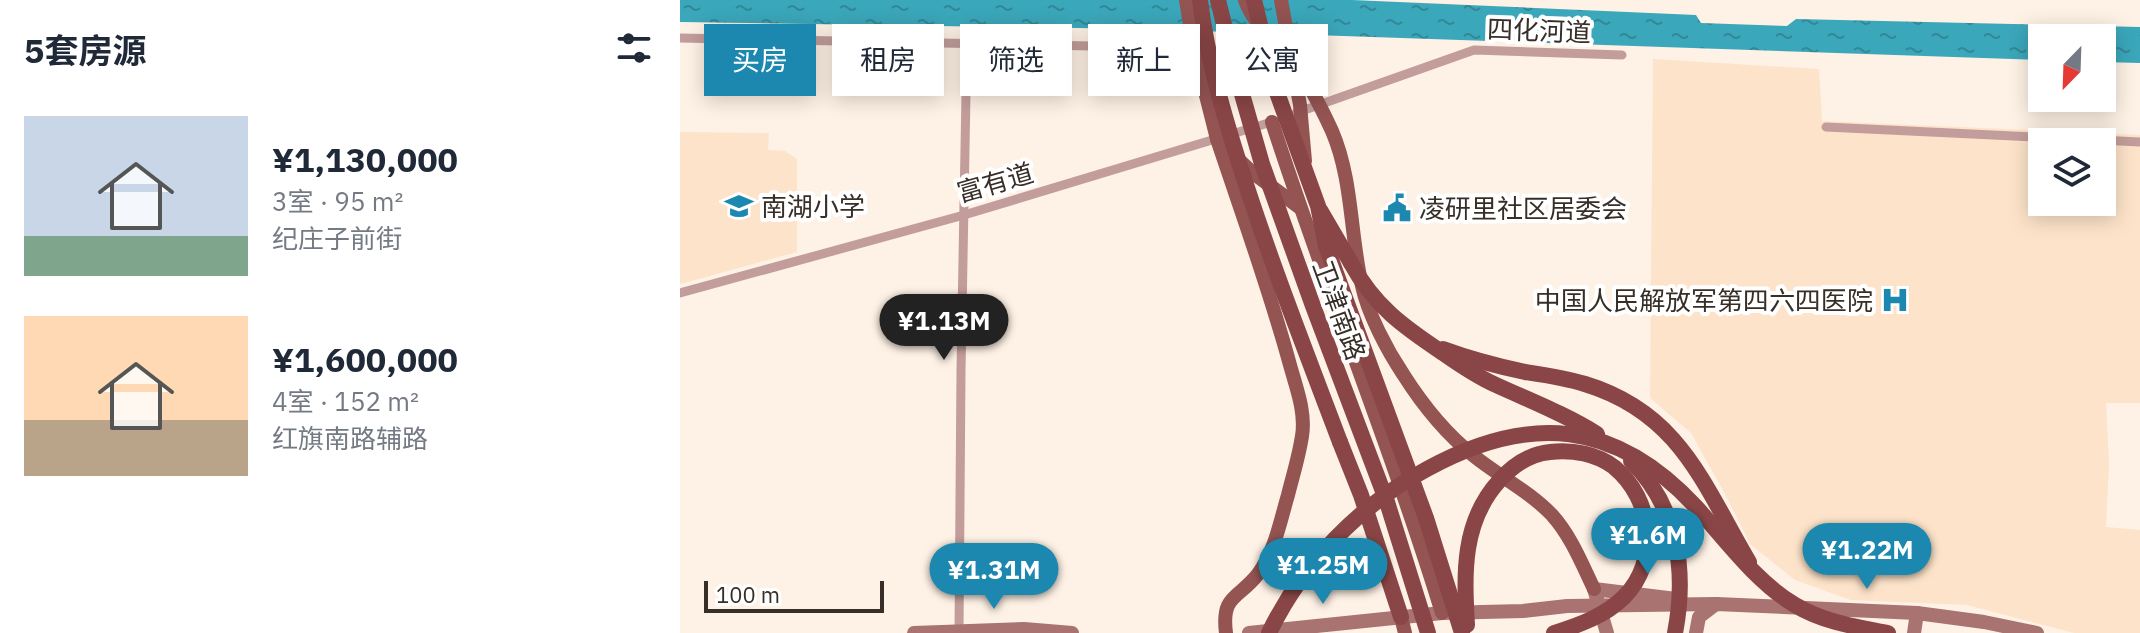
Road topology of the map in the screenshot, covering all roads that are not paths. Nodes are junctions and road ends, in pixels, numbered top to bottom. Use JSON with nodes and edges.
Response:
{"nodes":[{"id":1,"x":1186,"y":0,"type":"edge"},
{"id":2,"x":1200,"y":0,"type":"edge"},
{"id":3,"x":1218,"y":0,"type":"edge"},
{"id":4,"x":1245,"y":0,"type":"edge"},
{"id":5,"x":1254,"y":0,"type":"edge"},
{"id":6,"x":1281,"y":0,"type":"edge"},
{"id":7,"x":1190,"y":24,"type":"edge"},
{"id":8,"x":680,"y":38,"type":"edge"},
{"id":9,"x":1088,"y":46,"type":"edge"},
{"id":10,"x":1622,"y":55,"type":"dead end"},
{"id":11,"x":1200,"y":72,"type":"edge"},
{"id":12,"x":966,"y":96,"type":"edge"},
{"id":13,"x":1320,"y":104,"type":"junction"},
{"id":14,"x":1272,"y":122,"type":"junction"},
{"id":15,"x":1826,"y":127,"type":"dead end"},
{"id":16,"x":1217,"y":139,"type":"junction"},
{"id":17,"x":2140,"y":142,"type":"edge"},
{"id":18,"x":1305,"y":170,"type":"junction"},
{"id":19,"x":1318,"y":206,"type":"junction"},
{"id":20,"x":1299,"y":207,"type":"junction"},
{"id":21,"x":964,"y":215,"type":"junction"},
{"id":22,"x":680,"y":293,"type":"edge"},
{"id":23,"x":1428,"y":343,"type":"junction"},
{"id":24,"x":1754,"y":570,"type":"junction"},
{"id":25,"x":1594,"y":589,"type":"junction"},
{"id":26,"x":1716,"y":604,"type":"junction"},
{"id":27,"x":1691,"y":605,"type":"junction"},
{"id":28,"x":1600,"y":607,"type":"junction"},
{"id":29,"x":1442,"y":613,"type":"junction"},
{"id":30,"x":1917,"y":613,"type":"junction"},
{"id":31,"x":1403,"y":625,"type":"edge"},
{"id":32,"x":1426,"y":629,"type":"edge"},
{"id":33,"x":914,"y":633,"type":"edge"},
{"id":34,"x":960,"y":633,"type":"edge"},
{"id":35,"x":1072,"y":633,"type":"edge"},
{"id":36,"x":1226,"y":633,"type":"edge"},
{"id":37,"x":1249,"y":633,"type":"edge"},
{"id":38,"x":1269,"y":633,"type":"edge"},
{"id":39,"x":1464,"y":633,"type":"edge"},
{"id":40,"x":1554,"y":633,"type":"edge"},
{"id":41,"x":1607,"y":633,"type":"edge"},
{"id":42,"x":1675,"y":633,"type":"edge"},
{"id":43,"x":1696,"y":633,"type":"edge"},
{"id":44,"x":1888,"y":633,"type":"edge"},
{"id":45,"x":1914,"y":633,"type":"edge"},
{"id":46,"x":2037,"y":633,"type":"edge"}],
"edges":[{"from":1,"to":7,"type":"main road"},
{"from":2,"to":31,"type":"highway","bridge":true},
{"from":3,"to":32,"type":"highway","name":"卫津南路","bridge":true},
{"from":4,"to":13,"type":"main road","bridge":true},
{"from":5,"to":18,"type":"highway","name":"卫津南路","bridge":true},
{"from":6,"to":18,"type":"main road","bridge":true},
{"from":8,"to":9,"type":"street"},
{"from":10,"to":13,"type":"street","name":"四化河道"},
{"from":11,"to":16,"type":"main road"},
{"from":12,"to":21,"type":"street"},
{"from":13,"to":14,"type":"street","name":"富有道"},
{"from":13,"to":25,"type":"main road"},
{"from":14,"to":16,"type":"street","name":"富有道"},
{"from":14,"to":20,"type":"main road"},
{"from":15,"to":17,"type":"street"},
{"from":16,"to":20,"type":"main road"},
{"from":16,"to":21,"type":"street","name":"富有道"},
{"from":16,"to":36,"type":"main road"},
{"from":18,"to":19,"type":"highway","name":"卫津南路","bridge":true},
{"from":19,"to":23,"type":"highway","bridge":true},
{"from":19,"to":39,"type":"highway","name":"卫津南路","bridge":true},
{"from":20,"to":29,"type":"main road"},
{"from":21,"to":22,"type":"street","name":"富有道"},
{"from":21,"to":34,"type":"street"},
{"from":23,"to":24,"type":"highway","bridge":true},
{"from":23,"to":42,"type":"highway","bridge":true},
{"from":24,"to":38,"type":"highway","bridge":true},
{"from":24,"to":44,"type":"highway","bridge":true},
{"from":25,"to":27,"type":"main road"},
{"from":25,"to":28,"type":"main road"},
{"from":26,"to":27,"type":"main road"},
{"from":26,"to":30,"type":"main road"},
{"from":26,"to":43,"type":"main road"},
{"from":27,"to":28,"type":"main road"},
{"from":28,"to":29,"type":"main road"},
{"from":28,"to":41,"type":"main road"},
{"from":29,"to":31,"type":"main road"},
{"from":30,"to":45,"type":"main road"},
{"from":30,"to":46,"type":"main road"},
{"from":31,"to":37,"type":"main road"},
{"from":33,"to":34,"type":"main road"},
{"from":34,"to":35,"type":"main road"},
{"from":39,"to":40,"type":"highway","bridge":true}]}
